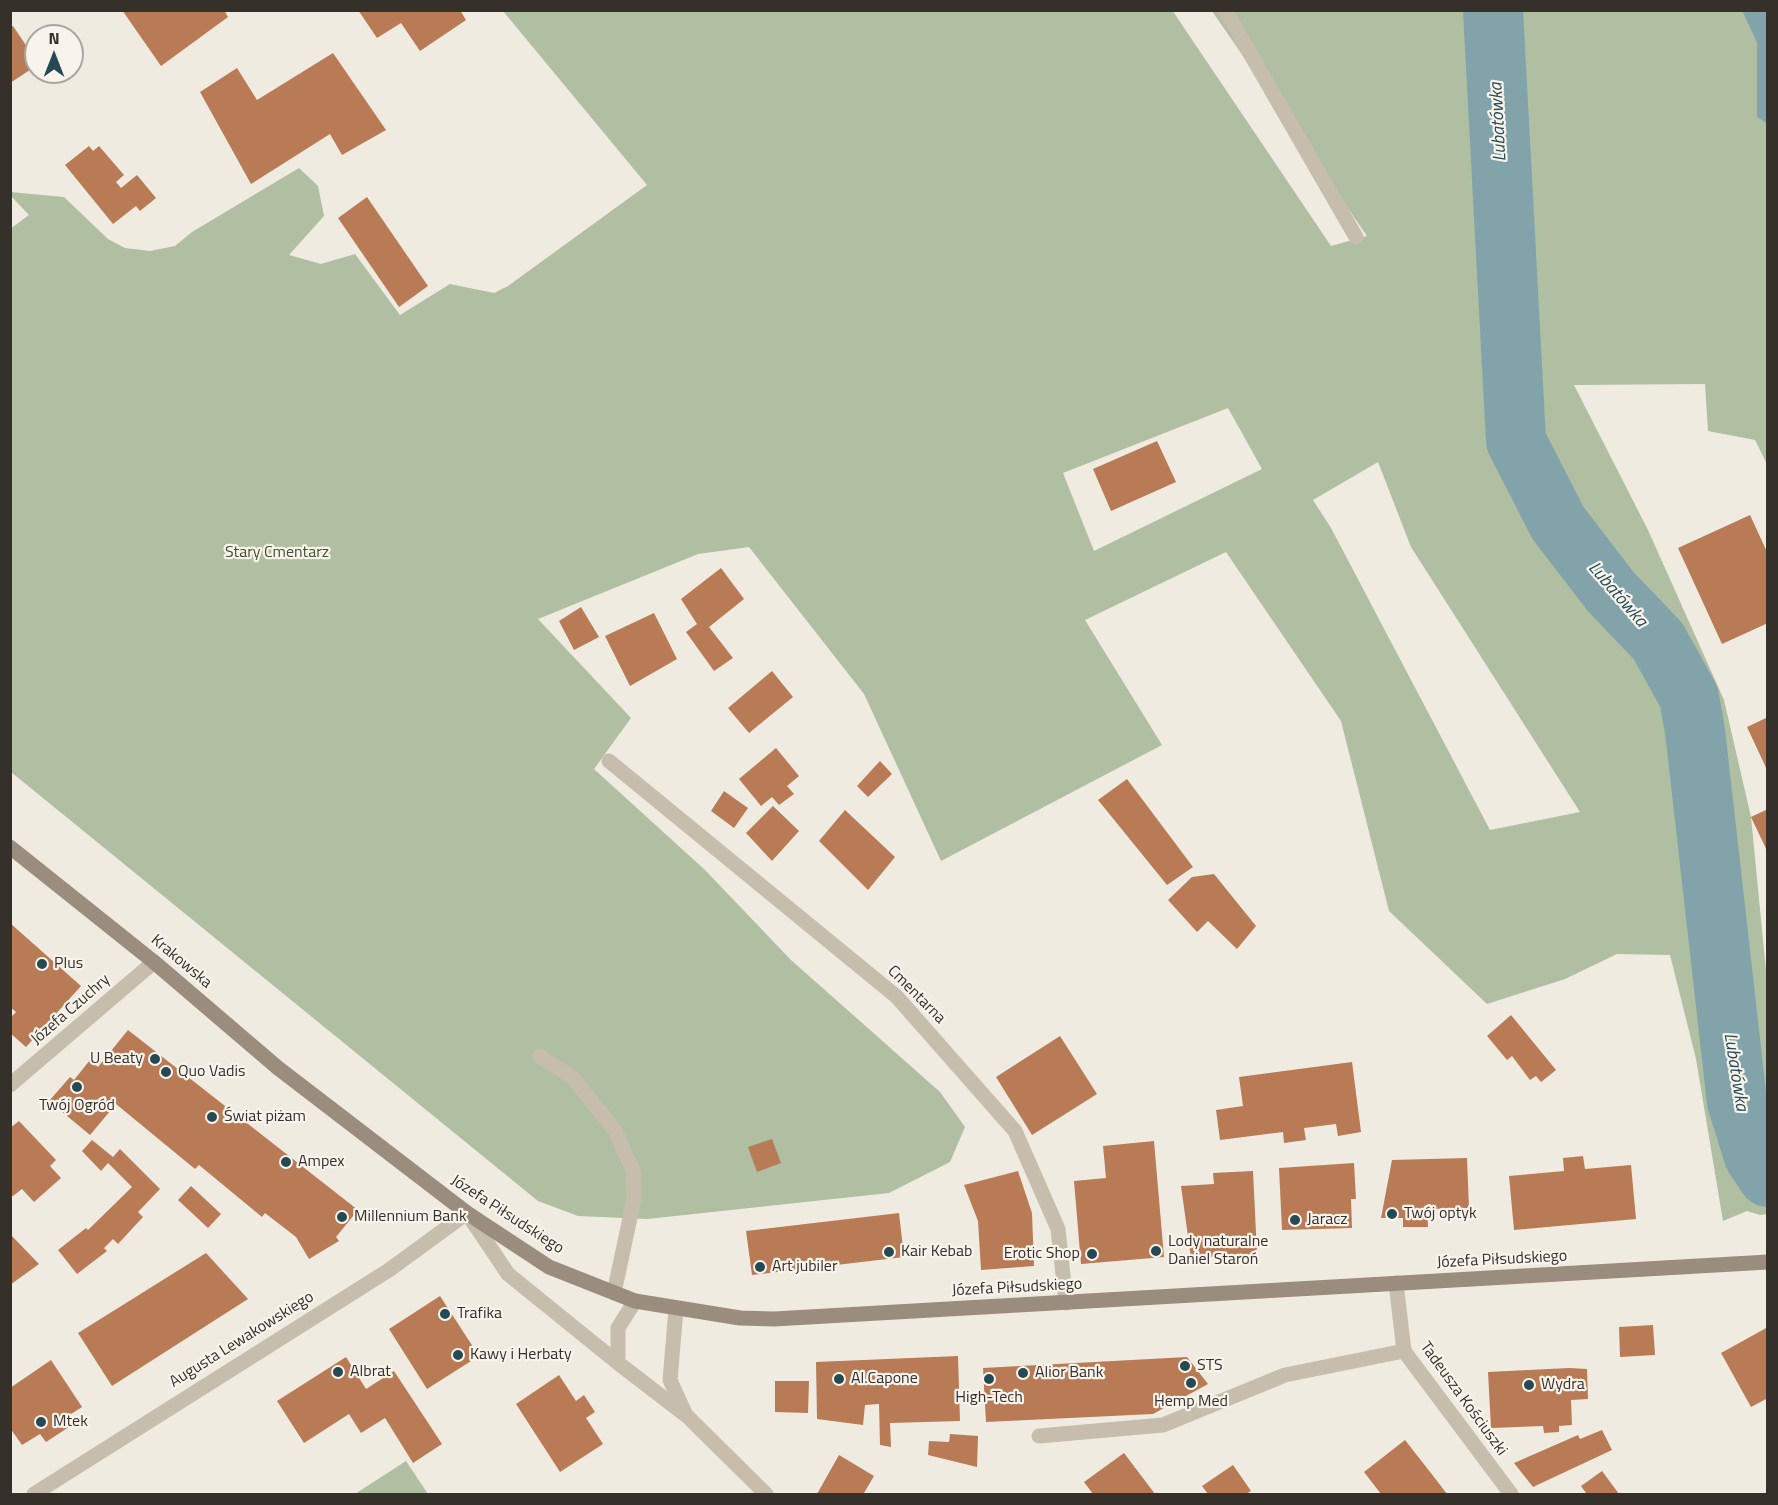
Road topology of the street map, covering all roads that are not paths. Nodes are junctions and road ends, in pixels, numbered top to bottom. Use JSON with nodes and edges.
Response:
{"nodes":[{"id":1,"x":1225,"y":10,"type":"edge"},
{"id":2,"x":1356,"y":237,"type":"dead end"},
{"id":3,"x":609,"y":762,"type":"dead end"},
{"id":4,"x":10,"y":847,"type":"edge"},
{"id":5,"x":154,"y":962,"type":"junction"},
{"id":6,"x":539,"y":1056,"type":"dead end"},
{"id":7,"x":10,"y":1085,"type":"edge"},
{"id":8,"x":327,"y":1107,"type":"joint"},
{"id":9,"x":466,"y":1213,"type":"junction"},
{"id":10,"x":1767,"y":1262,"type":"edge"},
{"id":11,"x":1396,"y":1284,"type":"junction"},
{"id":12,"x":614,"y":1293,"type":"junction"},
{"id":13,"x":634,"y":1301,"type":"junction"},
{"id":14,"x":1066,"y":1303,"type":"junction"},
{"id":15,"x":676,"y":1309,"type":"junction"},
{"id":16,"x":1404,"y":1351,"type":"junction"},
{"id":17,"x":618,"y":1363,"type":"junction"},
{"id":18,"x":687,"y":1416,"type":"junction"},
{"id":19,"x":1039,"y":1436,"type":"dead end"},
{"id":20,"x":34,"y":1494,"type":"edge"},
{"id":21,"x":766,"y":1494,"type":"edge"},
{"id":22,"x":1511,"y":1494,"type":"edge"}],
"edges":[{"from":1,"to":2,"type":"street"},
{"from":3,"to":14,"type":"street","name":"Cmentarna"},
{"from":4,"to":5,"type":"main road","name":"Krakowska"},
{"from":5,"to":7,"type":"street","name":"Józefa Czuchry"},
{"from":5,"to":8,"type":"main road","name":"Krakowska"},
{"from":6,"to":12,"type":"street"},
{"from":8,"to":9,"type":"main road","name":"Józefa Piłsudskiego"},
{"from":9,"to":12,"type":"main road","name":"Józefa Piłsudskiego"},
{"from":9,"to":17,"type":"street"},
{"from":9,"to":20,"type":"street","name":"Augusta Lewakowskiego"},
{"from":10,"to":11,"type":"main road","name":"Józefa Piłsudskiego"},
{"from":11,"to":14,"type":"main road","name":"Józefa Piłsudskiego"},
{"from":11,"to":16,"type":"street","name":"Tadeusza Kościuszki"},
{"from":12,"to":13,"type":"main road","name":"Józefa Piłsudskiego"},
{"from":13,"to":15,"type":"main road","name":"Józefa Piłsudskiego"},
{"from":13,"to":17,"type":"street"},
{"from":14,"to":15,"type":"main road","name":"Józefa Piłsudskiego"},
{"from":15,"to":18,"type":"street"},
{"from":16,"to":19,"type":"street"},
{"from":16,"to":22,"type":"street","name":"Tadeusza Kościuszki"},
{"from":17,"to":18,"type":"street"},
{"from":18,"to":21,"type":"street"}]}
